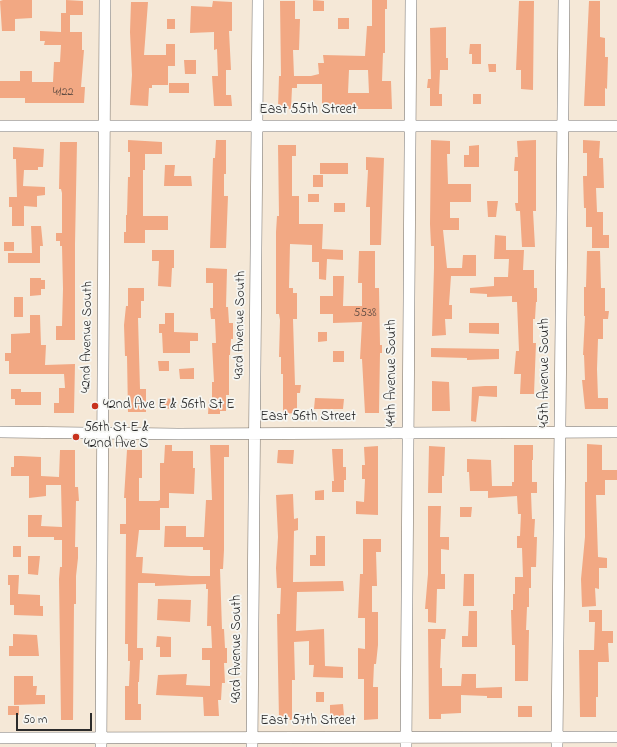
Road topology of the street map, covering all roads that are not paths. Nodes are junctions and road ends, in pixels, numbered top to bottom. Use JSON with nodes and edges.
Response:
{"nodes":[{"id":1,"x":105,"y":0,"type":"edge"},
{"id":2,"x":258,"y":0,"type":"edge"},
{"id":3,"x":411,"y":0,"type":"edge"},
{"id":4,"x":564,"y":0,"type":"edge"},
{"id":5,"x":0,"y":126,"type":"edge"},
{"id":6,"x":105,"y":126,"type":"junction"},
{"id":7,"x":257,"y":126,"type":"junction"},
{"id":8,"x":410,"y":126,"type":"junction"},
{"id":9,"x":563,"y":126,"type":"junction"},
{"id":10,"x":617,"y":126,"type":"edge"},
{"id":11,"x":0,"y":432,"type":"edge"},
{"id":12,"x":408,"y":432,"type":"junction"},
{"id":13,"x":561,"y":432,"type":"junction"},
{"id":14,"x":617,"y":432,"type":"edge"},
{"id":15,"x":102,"y":433,"type":"junction"},
{"id":16,"x":255,"y":433,"type":"junction"},
{"id":17,"x":617,"y":737,"type":"edge"},
{"id":18,"x":0,"y":738,"type":"edge"},
{"id":19,"x":100,"y":742,"type":"edge"},
{"id":20,"x":252,"y":742,"type":"edge"},
{"id":21,"x":406,"y":742,"type":"edge"},
{"id":22,"x":558,"y":742,"type":"edge"}],
"edges":[{"from":1,"to":6,"type":"street","name":"42nd Avenue South"},
{"from":2,"to":7,"type":"street","name":"43rd Avenue South"},
{"from":3,"to":8,"type":"street","name":"44th Avenue South"},
{"from":4,"to":9,"type":"street","name":"45th Avenue South"},
{"from":5,"to":6,"type":"street","name":"East 55th Street"},
{"from":6,"to":7,"type":"street","name":"East 55th Street"},
{"from":6,"to":15,"type":"street","name":"42nd Avenue South"},
{"from":7,"to":8,"type":"street","name":"East 55th Street"},
{"from":7,"to":16,"type":"street","name":"43rd Avenue South"},
{"from":8,"to":9,"type":"street","name":"East 55th Street"},
{"from":8,"to":12,"type":"street","name":"44th Avenue South"},
{"from":9,"to":10,"type":"street","name":"East 55th Street"},
{"from":9,"to":13,"type":"street","name":"45th Avenue South"},
{"from":11,"to":15,"type":"street","name":"East 56th Street"},
{"from":12,"to":13,"type":"street","name":"East 56th Street"},
{"from":12,"to":16,"type":"street","name":"East 56th Street"},
{"from":12,"to":21,"type":"street","name":"44th Avenue South"},
{"from":13,"to":14,"type":"street","name":"East 56th Street"},
{"from":13,"to":22,"type":"street","name":"45th Avenue South"},
{"from":15,"to":16,"type":"street","name":"East 56th Street"},
{"from":15,"to":19,"type":"street","name":"42nd Avenue South"},
{"from":16,"to":20,"type":"street","name":"43rd Avenue South"},
{"from":17,"to":22,"type":"street","name":"East 57th Street"},
{"from":18,"to":19,"type":"street","name":"East 57th Street"},
{"from":19,"to":20,"type":"street","name":"East 57th Street"},
{"from":20,"to":21,"type":"street","name":"East 57th Street"},
{"from":21,"to":22,"type":"street","name":"East 57th Street"}]}
